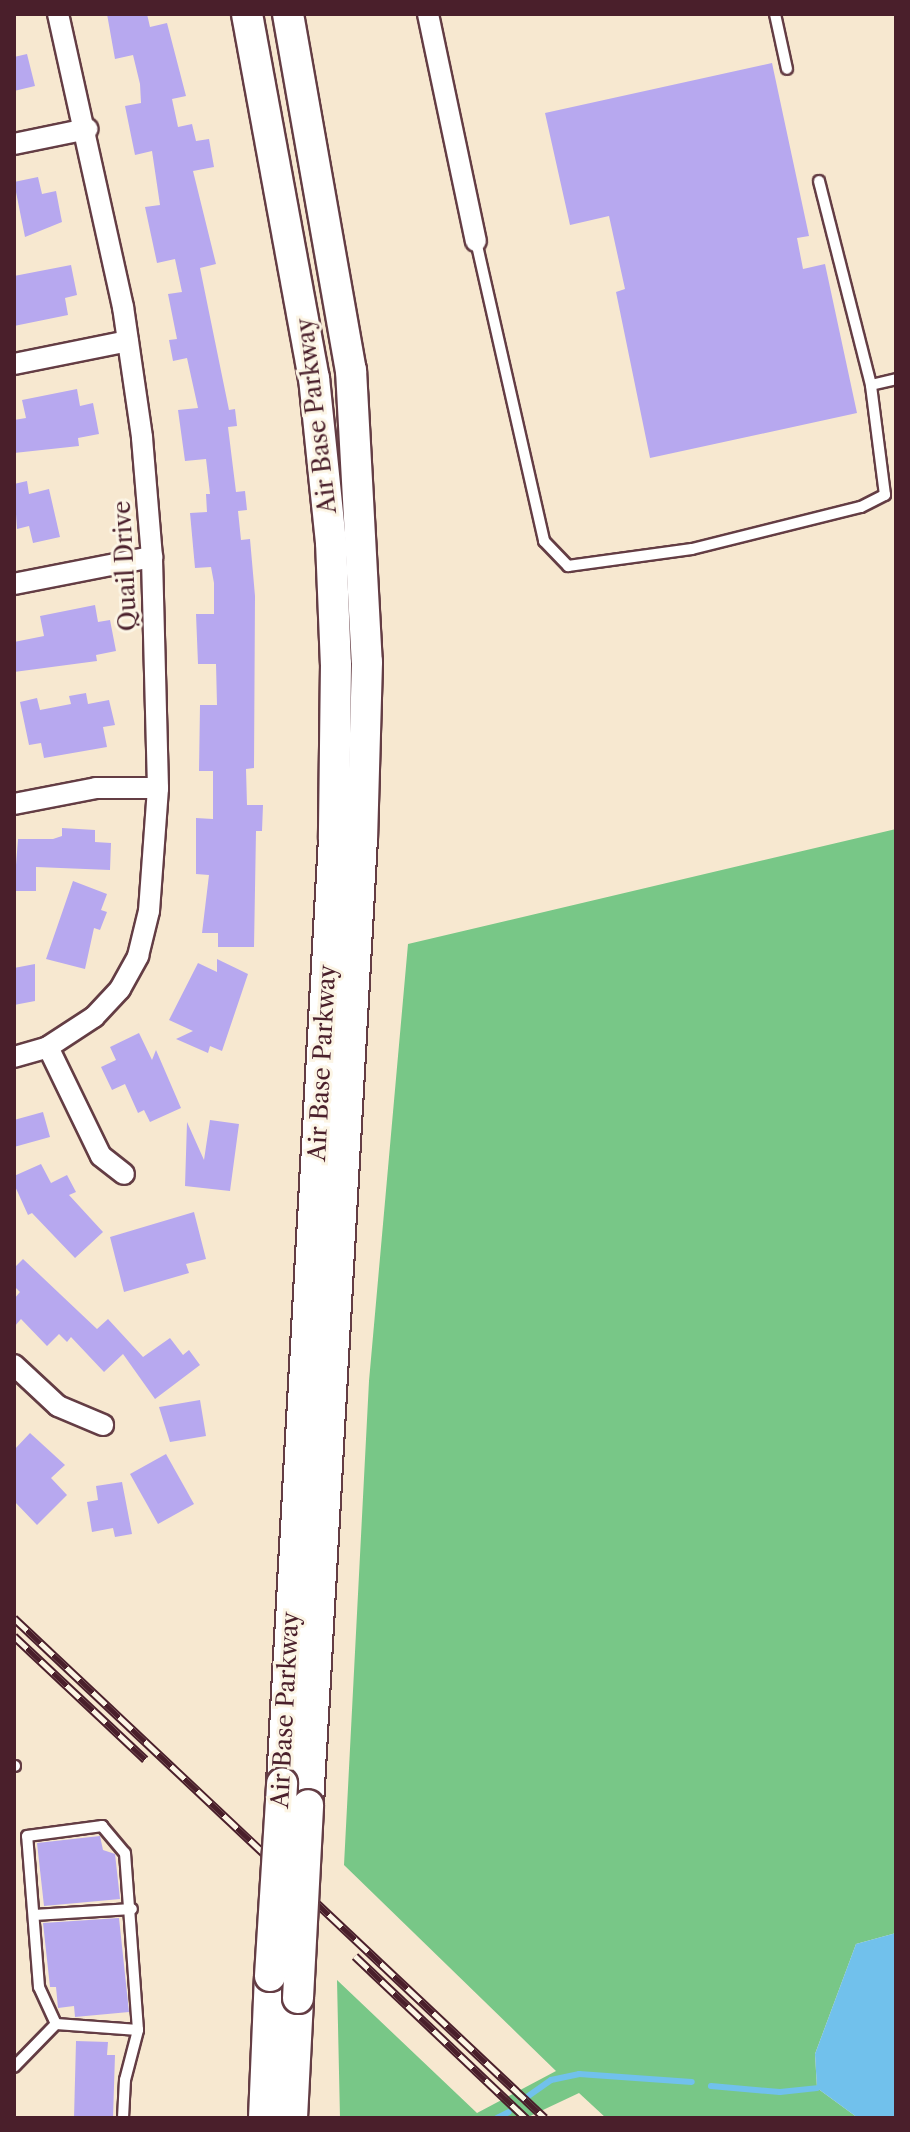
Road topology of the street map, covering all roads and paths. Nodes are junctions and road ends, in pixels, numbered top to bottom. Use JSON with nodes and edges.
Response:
{"nodes":[{"id":1,"x":58,"y":14,"type":"edge"},
{"id":2,"x":247,"y":14,"type":"edge"},
{"id":3,"x":288,"y":14,"type":"edge"},
{"id":4,"x":428,"y":14,"type":"edge"},
{"id":5,"x":775,"y":14,"type":"edge"},
{"id":6,"x":787,"y":69,"type":"dead end"},
{"id":7,"x":87,"y":129,"type":"junction"},
{"id":8,"x":14,"y":144,"type":"edge"},
{"id":9,"x":819,"y":181,"type":"dead end"},
{"id":10,"x":476,"y":241,"type":"joint"},
{"id":11,"x":128,"y":341,"type":"junction"},
{"id":12,"x":14,"y":364,"type":"edge"},
{"id":13,"x":896,"y":379,"type":"edge"},
{"id":14,"x":871,"y":385,"type":"junction"},
{"id":15,"x":152,"y":557,"type":"junction"},
{"id":16,"x":14,"y":584,"type":"edge"},
{"id":17,"x":158,"y":788,"type":"junction"},
{"id":18,"x":14,"y":804,"type":"edge"},
{"id":19,"x":48,"y":1047,"type":"junction"},
{"id":20,"x":14,"y":1057,"type":"edge"},
{"id":21,"x":124,"y":1174,"type":"dead end"},
{"id":22,"x":14,"y":1365,"type":"edge"},
{"id":23,"x":103,"y":1425,"type":"dead end"},
{"id":24,"x":132,"y":1909,"type":"junction"},
{"id":25,"x":34,"y":1915,"type":"junction"},
{"id":26,"x":56,"y":2024,"type":"junction"},
{"id":27,"x":138,"y":2030,"type":"junction"},
{"id":28,"x":14,"y":2067,"type":"edge"},
{"id":29,"x":123,"y":2118,"type":"edge"},
{"id":30,"x":264,"y":2118,"type":"edge"},
{"id":31,"x":292,"y":2118,"type":"edge"}],
"edges":[{"from":1,"to":7,"type":"street","name":"Quail Drive"},
{"from":2,"to":30,"type":"main road","name":"Air Base Parkway","bridge":true},
{"from":3,"to":31,"type":"main road","name":"Air Base Parkway","bridge":true},
{"from":4,"to":10,"type":"street"},
{"from":5,"to":6,"type":"lane"},
{"from":7,"to":8,"type":"street"},
{"from":7,"to":11,"type":"street","name":"Quail Drive"},
{"from":9,"to":14,"type":"lane"},
{"from":10,"to":14,"type":"lane"},
{"from":11,"to":12,"type":"street"},
{"from":11,"to":15,"type":"street","name":"Quail Drive"},
{"from":13,"to":14,"type":"lane"},
{"from":15,"to":16,"type":"street"},
{"from":15,"to":17,"type":"street","name":"Quail Drive"},
{"from":17,"to":18,"type":"street"},
{"from":17,"to":19,"type":"street","name":"Quail Drive"},
{"from":19,"to":20,"type":"street","name":"Quail Drive"},
{"from":19,"to":21,"type":"street"},
{"from":22,"to":23,"type":"street"},
{"from":24,"to":25,"type":"lane"},
{"from":24,"to":25,"type":"lane"},
{"from":24,"to":27,"type":"lane"},
{"from":25,"to":26,"type":"lane"},
{"from":26,"to":27,"type":"lane"},
{"from":26,"to":28,"type":"lane"},
{"from":27,"to":29,"type":"lane"}]}
